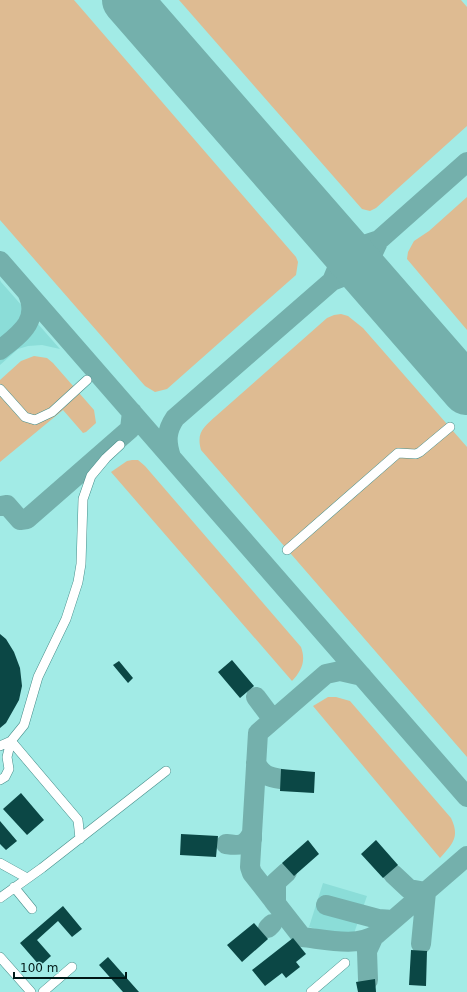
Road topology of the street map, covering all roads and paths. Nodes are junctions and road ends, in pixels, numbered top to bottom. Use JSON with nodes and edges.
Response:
{"nodes":[{"id":1,"x":87,"y":380,"type":"dead end"},
{"id":2,"x":0,"y":389,"type":"edge"},
{"id":3,"x":450,"y":427,"type":"dead end"},
{"id":4,"x":120,"y":445,"type":"dead end"},
{"id":5,"x":287,"y":550,"type":"dead end"},
{"id":6,"x":10,"y":741,"type":"junction"},
{"id":7,"x":0,"y":746,"type":"edge"},
{"id":8,"x":166,"y":771,"type":"dead end"},
{"id":9,"x":0,"y":780,"type":"edge"},
{"id":10,"x":80,"y":839,"type":"junction"},
{"id":11,"x":0,"y":863,"type":"edge"},
{"id":12,"x":27,"y":878,"type":"junction"},
{"id":13,"x":14,"y":888,"type":"junction"},
{"id":14,"x":0,"y":898,"type":"edge"},
{"id":15,"x":32,"y":909,"type":"dead end"},
{"id":16,"x":0,"y":956,"type":"edge"},
{"id":17,"x":345,"y":963,"type":"dead end"},
{"id":18,"x":72,"y":967,"type":"dead end"},
{"id":19,"x":31,"y":992,"type":"edge"},
{"id":20,"x":43,"y":992,"type":"edge"},
{"id":21,"x":311,"y":992,"type":"edge"}],
"edges":[{"from":1,"to":2,"type":"lane"},
{"from":3,"to":5,"type":"lane"},
{"from":4,"to":6,"type":"lane"},
{"from":6,"to":7,"type":"lane"},
{"from":6,"to":9,"type":"lane"},
{"from":6,"to":10,"type":"lane"},
{"from":8,"to":10,"type":"lane"},
{"from":10,"to":12,"type":"lane"},
{"from":11,"to":12,"type":"lane"},
{"from":12,"to":13,"type":"lane"},
{"from":13,"to":14,"type":"lane"},
{"from":13,"to":15,"type":"lane"},
{"from":16,"to":19,"type":"lane"},
{"from":17,"to":21,"type":"lane"},
{"from":18,"to":20,"type":"lane"}]}
